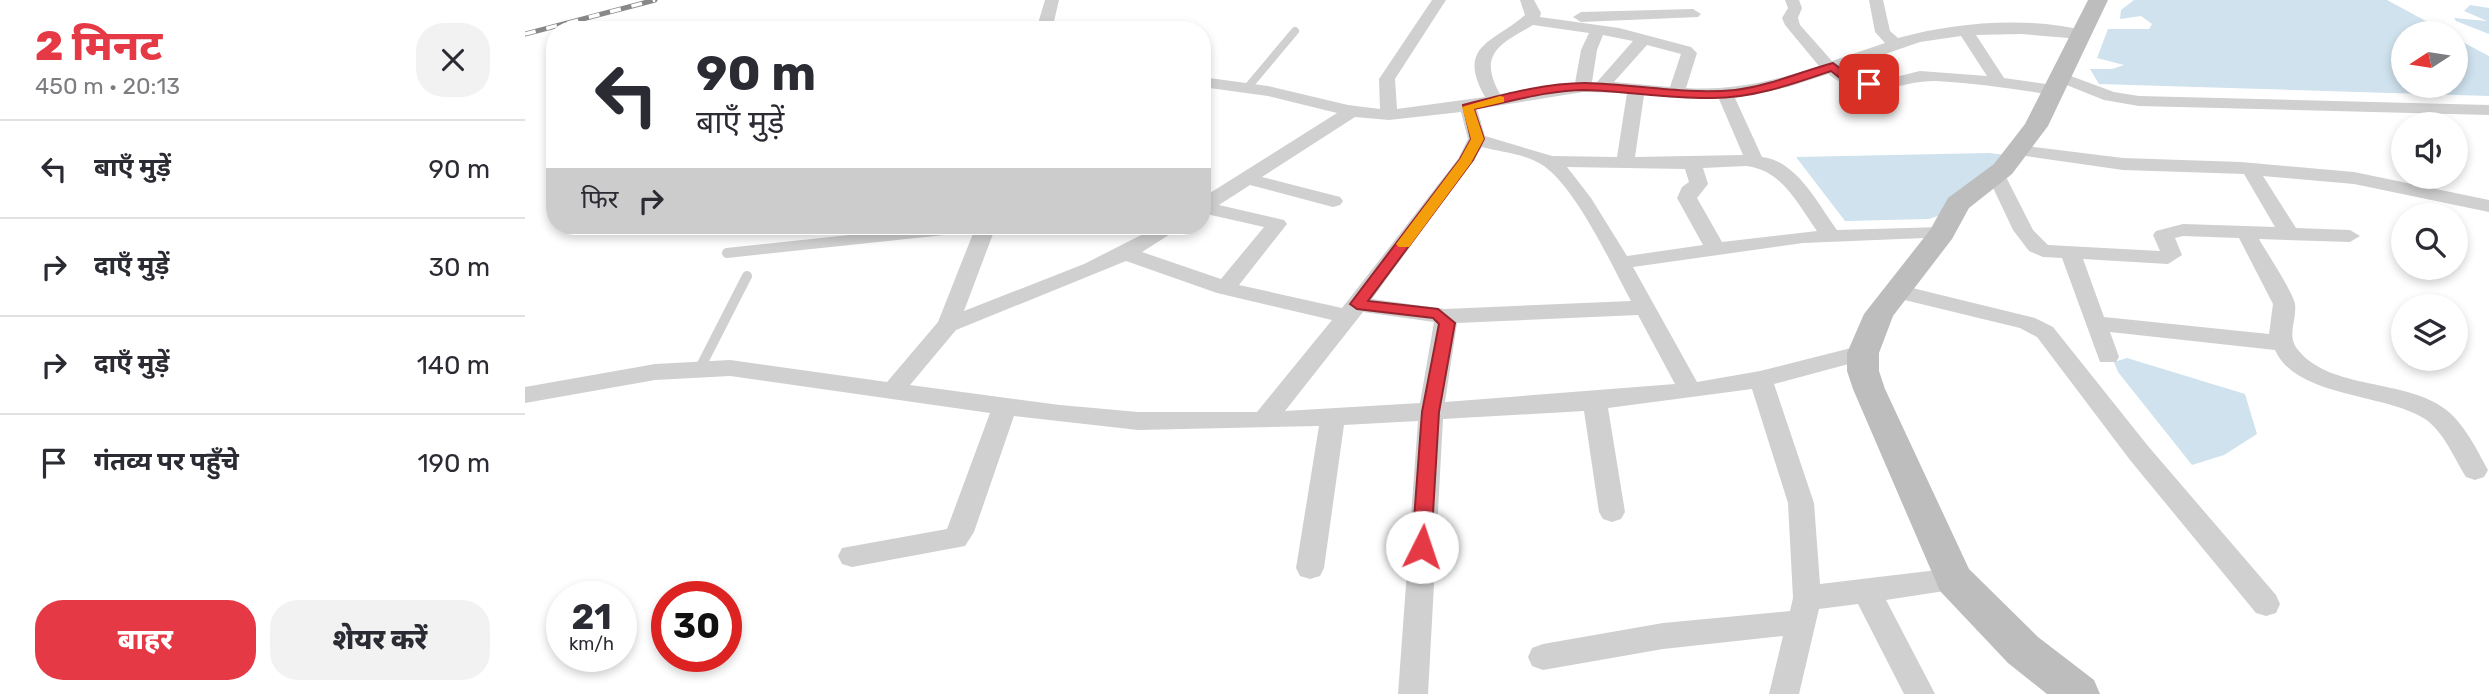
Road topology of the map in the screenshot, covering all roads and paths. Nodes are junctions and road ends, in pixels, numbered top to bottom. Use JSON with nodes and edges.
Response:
{"nodes":[{"id":1,"x":1052,"y":0,"type":"edge"},
{"id":2,"x":1417,"y":0,"type":"edge"},
{"id":3,"x":1527,"y":0,"type":"edge"},
{"id":4,"x":1792,"y":0,"type":"edge"},
{"id":5,"x":1876,"y":0,"type":"edge"},
{"id":6,"x":2098,"y":0,"type":"edge"},
{"id":7,"x":1438,"y":2,"type":"edge"},
{"id":8,"x":1693,"y":14,"type":"dead end"},
{"id":9,"x":1532,"y":18,"type":"junction"},
{"id":10,"x":1046,"y":21,"type":"edge"},
{"id":11,"x":1598,"y":30,"type":"junction"},
{"id":12,"x":1295,"y":31,"type":"dead end"},
{"id":13,"x":1966,"y":33,"type":"junction"},
{"id":14,"x":2081,"y":34,"type":"junction"},
{"id":15,"x":1644,"y":39,"type":"junction"},
{"id":16,"x":1896,"y":45,"type":"junction"},
{"id":17,"x":1833,"y":67,"type":"junction"},
{"id":18,"x":1999,"y":82,"type":"junction"},
{"id":19,"x":1211,"y":83,"type":"edge"},
{"id":20,"x":2057,"y":84,"type":"junction"},
{"id":21,"x":1248,"y":87,"type":"junction"},
{"id":22,"x":1583,"y":87,"type":"junction"},
{"id":23,"x":1601,"y":87,"type":"junction"},
{"id":24,"x":1636,"y":89,"type":"junction"},
{"id":25,"x":1677,"y":92,"type":"junction"},
{"id":26,"x":1725,"y":94,"type":"junction"},
{"id":27,"x":1496,"y":101,"type":"junction"},
{"id":28,"x":1468,"y":107,"type":"junction"},
{"id":29,"x":2489,"y":110,"type":"edge"},
{"id":30,"x":1352,"y":111,"type":"junction"},
{"id":31,"x":1389,"y":115,"type":"junction"},
{"id":32,"x":1477,"y":139,"type":"junction"},
{"id":33,"x":2018,"y":150,"type":"junction"},
{"id":34,"x":1549,"y":161,"type":"junction"},
{"id":35,"x":1755,"y":161,"type":"junction"},
{"id":36,"x":1625,"y":162,"type":"junction"},
{"id":37,"x":1692,"y":163,"type":"junction"},
{"id":38,"x":2251,"y":169,"type":"junction"},
{"id":39,"x":1996,"y":175,"type":"junction"},
{"id":40,"x":1246,"y":178,"type":"junction"},
{"id":41,"x":1333,"y":201,"type":"dead end"},
{"id":42,"x":1211,"y":202,"type":"edge"},
{"id":43,"x":2489,"y":206,"type":"edge"},
{"id":44,"x":1211,"y":209,"type":"edge"},
{"id":45,"x":2245,"y":231,"type":"junction"},
{"id":46,"x":2288,"y":232,"type":"junction"},
{"id":47,"x":1942,"y":233,"type":"junction"},
{"id":48,"x":898,"y":235,"type":"edge"},
{"id":49,"x":981,"y":235,"type":"edge"},
{"id":50,"x":1158,"y":235,"type":"edge"},
{"id":51,"x":1830,"y":235,"type":"junction"},
{"id":52,"x":2350,"y":236,"type":"dead end"},
{"id":53,"x":1716,"y":249,"type":"junction"},
{"id":54,"x":727,"y":253,"type":"dead end"},
{"id":55,"x":2070,"y":253,"type":"junction"},
{"id":56,"x":1126,"y":254,"type":"junction"},
{"id":57,"x":1619,"y":263,"type":"junction"},
{"id":58,"x":747,"y":276,"type":"dead end"},
{"id":59,"x":1225,"y":288,"type":"junction"},
{"id":60,"x":1896,"y":291,"type":"junction"},
{"id":61,"x":1644,"y":308,"type":"junction"},
{"id":62,"x":1352,"y":311,"type":"junction"},
{"id":63,"x":1443,"y":316,"type":"junction"},
{"id":64,"x":2096,"y":323,"type":"junction"},
{"id":65,"x":948,"y":325,"type":"junction"},
{"id":66,"x":2282,"y":343,"type":"junction"},
{"id":67,"x":1863,"y":353,"type":"junction"},
{"id":68,"x":2108,"y":357,"type":"dead end"},
{"id":69,"x":700,"y":368,"type":"junction"},
{"id":70,"x":1760,"y":379,"type":"junction"},
{"id":71,"x":1690,"y":391,"type":"junction"},
{"id":72,"x":891,"y":392,"type":"junction"},
{"id":73,"x":525,"y":396,"type":"edge"},
{"id":74,"x":1595,"y":401,"type":"junction"},
{"id":75,"x":1005,"y":406,"type":"junction"},
{"id":76,"x":1431,"y":412,"type":"junction"},
{"id":77,"x":1333,"y":417,"type":"junction"},
{"id":78,"x":1265,"y":421,"type":"junction"},
{"id":79,"x":2475,"y":470,"type":"dead end"},
{"id":80,"x":1612,"y":512,"type":"dead end"},
{"id":81,"x":852,"y":556,"type":"dead end"},
{"id":82,"x":1310,"y":568,"type":"dead end"},
{"id":83,"x":1954,"y":580,"type":"junction"},
{"id":84,"x":1866,"y":591,"type":"junction"},
{"id":85,"x":2266,"y":604,"type":"dead end"},
{"id":86,"x":1805,"y":610,"type":"junction"},
{"id":87,"x":1543,"y":657,"type":"dead end"},
{"id":88,"x":1413,"y":694,"type":"edge"},
{"id":89,"x":1784,"y":694,"type":"edge"},
{"id":90,"x":1920,"y":694,"type":"edge"},
{"id":91,"x":2079,"y":694,"type":"edge"}],
"edges":[{"from":1,"to":10,"type":"street"},
{"from":2,"to":7,"type":"street"},
{"from":3,"to":9,"type":"street"},
{"from":4,"to":17,"type":"street"},
{"from":5,"to":16,"type":"street"},
{"from":6,"to":14,"type":"street"},
{"from":7,"to":31,"type":"street"},
{"from":8,"to":9,"type":"street"},
{"from":9,"to":11,"type":"street"},
{"from":9,"to":27,"type":"street"},
{"from":11,"to":15,"type":"street"},
{"from":11,"to":22,"type":"street"},
{"from":12,"to":21,"type":"lane"},
{"from":13,"to":14,"type":"street"},
{"from":13,"to":16,"type":"street"},
{"from":13,"to":18,"type":"street"},
{"from":14,"to":20,"type":"street"},
{"from":15,"to":23,"type":"street"},
{"from":15,"to":25,"type":"street"},
{"from":16,"to":17,"type":"street"},
{"from":17,"to":18,"type":"street"},
{"from":17,"to":26,"type":"street"},
{"from":18,"to":20,"type":"street"},
{"from":19,"to":21,"type":"street"},
{"from":20,"to":29,"type":"street"},
{"from":20,"to":33,"type":"street"},
{"from":21,"to":30,"type":"street"},
{"from":22,"to":23,"type":"street"},
{"from":22,"to":27,"type":"street"},
{"from":23,"to":24,"type":"street"},
{"from":24,"to":25,"type":"street"},
{"from":24,"to":36,"type":"street"},
{"from":25,"to":26,"type":"street"},
{"from":26,"to":35,"type":"street"},
{"from":27,"to":28,"type":"street"},
{"from":28,"to":31,"type":"street"},
{"from":28,"to":32,"type":"street"},
{"from":30,"to":31,"type":"street"},
{"from":30,"to":40,"type":"street"},
{"from":32,"to":34,"type":"street"},
{"from":32,"to":62,"type":"street"},
{"from":33,"to":38,"type":"street"},
{"from":33,"to":39,"type":"street"},
{"from":34,"to":36,"type":"street"},
{"from":34,"to":57,"type":"street"},
{"from":35,"to":37,"type":"street"},
{"from":35,"to":51,"type":"street"},
{"from":36,"to":37,"type":"street"},
{"from":37,"to":53,"type":"street"},
{"from":38,"to":43,"type":"street"},
{"from":38,"to":46,"type":"street"},
{"from":39,"to":47,"type":"street"},
{"from":39,"to":55,"type":"street"},
{"from":40,"to":41,"type":"street"},
{"from":40,"to":42,"type":"street"},
{"from":44,"to":59,"type":"street"},
{"from":45,"to":46,"type":"street"},
{"from":45,"to":55,"type":"street"},
{"from":45,"to":66,"type":"street"},
{"from":46,"to":52,"type":"street"},
{"from":47,"to":51,"type":"street"},
{"from":47,"to":60,"type":"street"},
{"from":48,"to":54,"type":"lane"},
{"from":49,"to":65,"type":"street"},
{"from":50,"to":56,"type":"street"},
{"from":51,"to":53,"type":"street"},
{"from":53,"to":57,"type":"street"},
{"from":55,"to":64,"type":"street"},
{"from":56,"to":59,"type":"street"},
{"from":56,"to":65,"type":"street"},
{"from":57,"to":61,"type":"street"},
{"from":58,"to":69,"type":"lane"},
{"from":59,"to":62,"type":"street"},
{"from":60,"to":67,"type":"street"},
{"from":60,"to":85,"type":"street"},
{"from":61,"to":63,"type":"street"},
{"from":61,"to":71,"type":"street"},
{"from":62,"to":63,"type":"street"},
{"from":62,"to":78,"type":"street"},
{"from":63,"to":76,"type":"street"},
{"from":64,"to":66,"type":"street"},
{"from":64,"to":68,"type":"street"},
{"from":65,"to":72,"type":"street"},
{"from":66,"to":79,"type":"street"},
{"from":67,"to":70,"type":"street"},
{"from":67,"to":83,"type":"street"},
{"from":69,"to":72,"type":"street"},
{"from":69,"to":73,"type":"street"},
{"from":70,"to":71,"type":"street"},
{"from":70,"to":86,"type":"street"},
{"from":71,"to":74,"type":"street"},
{"from":72,"to":75,"type":"street"},
{"from":74,"to":76,"type":"street"},
{"from":74,"to":80,"type":"street"},
{"from":75,"to":78,"type":"street"},
{"from":75,"to":81,"type":"street"},
{"from":76,"to":77,"type":"street"},
{"from":76,"to":88,"type":"street"},
{"from":77,"to":78,"type":"street"},
{"from":77,"to":82,"type":"street"},
{"from":83,"to":84,"type":"street"},
{"from":83,"to":91,"type":"street"},
{"from":84,"to":86,"type":"street"},
{"from":84,"to":90,"type":"street"},
{"from":86,"to":87,"type":"street"},
{"from":86,"to":89,"type":"street"}]}
